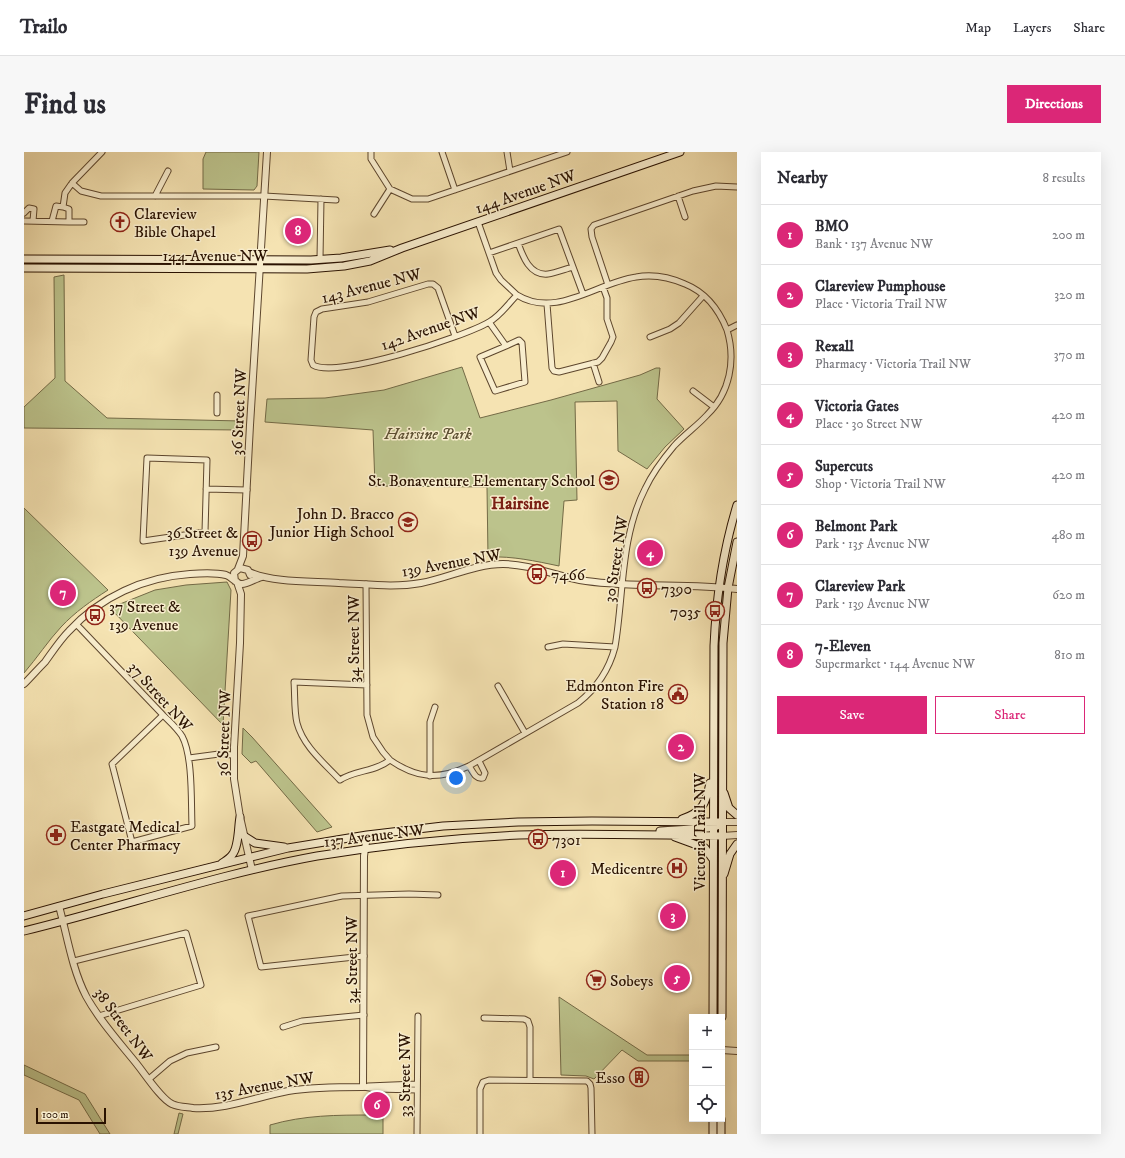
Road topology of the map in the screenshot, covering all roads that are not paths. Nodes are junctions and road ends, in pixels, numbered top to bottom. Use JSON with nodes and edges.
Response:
{"nodes":[{"id":1,"x":102,"y":152,"type":"edge"},
{"id":2,"x":267,"y":152,"type":"edge"},
{"id":3,"x":371,"y":152,"type":"edge"},
{"id":4,"x":442,"y":152,"type":"edge"},
{"id":5,"x":507,"y":152,"type":"edge"},
{"id":6,"x":567,"y":152,"type":"edge"},
{"id":7,"x":680,"y":152,"type":"edge"},
{"id":8,"x":168,"y":171,"type":"dead end"},
{"id":9,"x":510,"y":171,"type":"junction"},
{"id":10,"x":72,"y":183,"type":"junction"},
{"id":11,"x":737,"y":187,"type":"edge"},
{"id":12,"x":390,"y":189,"type":"junction"},
{"id":13,"x":455,"y":190,"type":"junction"},
{"id":14,"x":155,"y":196,"type":"junction"},
{"id":15,"x":264,"y":196,"type":"junction"},
{"id":16,"x":678,"y":196,"type":"junction"},
{"id":17,"x":321,"y":200,"type":"junction"},
{"id":18,"x":336,"y":200,"type":"dead end"},
{"id":19,"x":62,"y":207,"type":"junction"},
{"id":20,"x":24,"y":213,"type":"edge"},
{"id":21,"x":374,"y":214,"type":"dead end"},
{"id":22,"x":685,"y":217,"type":"dead end"},
{"id":23,"x":24,"y":221,"type":"edge"},
{"id":24,"x":33,"y":221,"type":"junction"},
{"id":25,"x":52,"y":221,"type":"junction"},
{"id":26,"x":69,"y":222,"type":"junction"},
{"id":27,"x":84,"y":222,"type":"dead end"},
{"id":28,"x":478,"y":222,"type":"junction"},
{"id":29,"x":518,"y":243,"type":"junction"},
{"id":30,"x":402,"y":248,"type":"junction"},
{"id":31,"x":489,"y":253,"type":"junction"},
{"id":32,"x":24,"y":259,"type":"edge"},
{"id":33,"x":320,"y":259,"type":"junction"},
{"id":34,"x":261,"y":260,"type":"junction"},
{"id":35,"x":573,"y":267,"type":"junction"},
{"id":36,"x":24,"y":268,"type":"edge"},
{"id":37,"x":260,"y":269,"type":"junction"},
{"id":38,"x":606,"y":286,"type":"junction"},
{"id":39,"x":517,"y":294,"type":"junction"},
{"id":40,"x":583,"y":294,"type":"junction"},
{"id":41,"x":703,"y":296,"type":"junction"},
{"id":42,"x":547,"y":304,"type":"junction"},
{"id":43,"x":489,"y":322,"type":"junction"},
{"id":44,"x":737,"y":325,"type":"edge"},
{"id":45,"x":727,"y":330,"type":"junction"},
{"id":46,"x":455,"y":336,"type":"junction"},
{"id":47,"x":650,"y":337,"type":"dead end"},
{"id":48,"x":506,"y":346,"type":"junction"},
{"id":49,"x":593,"y":363,"type":"junction"},
{"id":50,"x":313,"y":365,"type":"joint"},
{"id":51,"x":599,"y":382,"type":"dead end"},
{"id":52,"x":693,"y":391,"type":"dead end"},
{"id":53,"x":217,"y":395,"type":"dead end"},
{"id":54,"x":714,"y":407,"type":"junction"},
{"id":55,"x":216,"y":413,"type":"dead end"},
{"id":56,"x":206,"y":489,"type":"junction"},
{"id":57,"x":247,"y":490,"type":"junction"},
{"id":58,"x":737,"y":506,"type":"edge"},
{"id":59,"x":737,"y":542,"type":"edge"},
{"id":60,"x":243,"y":556,"type":"junction"},
{"id":61,"x":237,"y":570,"type":"junction"},
{"id":62,"x":249,"y":571,"type":"junction"},
{"id":63,"x":221,"y":574,"type":"junction"},
{"id":64,"x":263,"y":577,"type":"junction"},
{"id":65,"x":236,"y":581,"type":"junction"},
{"id":66,"x":246,"y":583,"type":"junction"},
{"id":67,"x":623,"y":583,"type":"junction"},
{"id":68,"x":366,"y":584,"type":"junction"},
{"id":69,"x":720,"y":587,"type":"junction"},
{"id":70,"x":728,"y":588,"type":"junction"},
{"id":71,"x":737,"y":589,"type":"edge"},
{"id":72,"x":241,"y":594,"type":"junction"},
{"id":73,"x":76,"y":624,"type":"junction"},
{"id":74,"x":548,"y":647,"type":"dead end"},
{"id":75,"x":615,"y":647,"type":"junction"},
{"id":76,"x":24,"y":684,"type":"edge"},
{"id":77,"x":367,"y":685,"type":"junction"},
{"id":78,"x":498,"y":686,"type":"dead end"},
{"id":79,"x":435,"y":707,"type":"dead end"},
{"id":80,"x":163,"y":715,"type":"junction"},
{"id":81,"x":525,"y":733,"type":"junction"},
{"id":82,"x":233,"y":754,"type":"junction"},
{"id":83,"x":189,"y":758,"type":"junction"},
{"id":84,"x":390,"y":760,"type":"junction"},
{"id":85,"x":479,"y":761,"type":"junction"},
{"id":86,"x":469,"y":766,"type":"junction"},
{"id":87,"x":713,"y":767,"type":"junction"},
{"id":88,"x":430,"y":776,"type":"junction"},
{"id":89,"x":722,"y":785,"type":"junction"},
{"id":90,"x":737,"y":815,"type":"edge"},
{"id":91,"x":240,"y":816,"type":"junction"},
{"id":92,"x":677,"y":821,"type":"junction"},
{"id":93,"x":722,"y":822,"type":"junction"},
{"id":94,"x":737,"y":822,"type":"edge"},
{"id":95,"x":713,"y":824,"type":"junction"},
{"id":96,"x":367,"y":835,"type":"junction"},
{"id":97,"x":612,"y":835,"type":"junction"},
{"id":98,"x":668,"y":835,"type":"junction"},
{"id":99,"x":737,"y":835,"type":"edge"},
{"id":100,"x":244,"y":836,"type":"junction"},
{"id":101,"x":713,"y":836,"type":"junction"},
{"id":102,"x":722,"y":836,"type":"junction"},
{"id":103,"x":737,"y":844,"type":"edge"},
{"id":104,"x":288,"y":848,"type":"junction"},
{"id":105,"x":364,"y":849,"type":"junction"},
{"id":106,"x":249,"y":858,"type":"junction"},
{"id":107,"x":713,"y":860,"type":"junction"},
{"id":108,"x":219,"y":865,"type":"junction"},
{"id":109,"x":252,"y":870,"type":"junction"},
{"id":110,"x":722,"y":881,"type":"junction"},
{"id":111,"x":438,"y":895,"type":"dead end"},
{"id":112,"x":364,"y":896,"type":"junction"},
{"id":113,"x":59,"y":906,"type":"junction"},
{"id":114,"x":24,"y":916,"type":"edge"},
{"id":115,"x":63,"y":921,"type":"junction"},
{"id":116,"x":24,"y":931,"type":"edge"},
{"id":117,"x":364,"y":956,"type":"junction"},
{"id":118,"x":74,"y":961,"type":"junction"},
{"id":119,"x":713,"y":1014,"type":"edge"},
{"id":120,"x":722,"y":1014,"type":"edge"},
{"id":121,"x":364,"y":1015,"type":"junction"},
{"id":122,"x":99,"y":1016,"type":"junction"},
{"id":123,"x":418,"y":1016,"type":"dead end"},
{"id":124,"x":484,"y":1018,"type":"dead end"},
{"id":125,"x":283,"y":1027,"type":"dead end"},
{"id":126,"x":216,"y":1047,"type":"dead end"},
{"id":127,"x":725,"y":1050,"type":"edge"},
{"id":128,"x":737,"y":1051,"type":"edge"},
{"id":129,"x":149,"y":1079,"type":"junction"},
{"id":130,"x":530,"y":1080,"type":"junction"},
{"id":131,"x":363,"y":1086,"type":"junction"},
{"id":132,"x":417,"y":1087,"type":"junction"},
{"id":133,"x":193,"y":1108,"type":"joint"},
{"id":134,"x":713,"y":1122,"type":"edge"},
{"id":135,"x":721,"y":1122,"type":"edge"},
{"id":136,"x":417,"y":1134,"type":"edge"},
{"id":137,"x":480,"y":1134,"type":"edge"},
{"id":138,"x":592,"y":1134,"type":"edge"},
{"id":139,"x":712,"y":1134,"type":"edge"},
{"id":140,"x":721,"y":1134,"type":"edge"}],
"edges":[{"from":1,"to":10,"type":"street"},
{"from":2,"to":15,"type":"street","name":"36 Street NW"},
{"from":3,"to":12,"type":"street"},
{"from":4,"to":13,"type":"street"},
{"from":5,"to":9,"type":"street"},
{"from":6,"to":9,"type":"street"},
{"from":7,"to":28,"type":"main road","name":"144 Avenue NW"},
{"from":8,"to":14,"type":"street"},
{"from":9,"to":13,"type":"street"},
{"from":10,"to":14,"type":"street"},
{"from":10,"to":19,"type":"street"},
{"from":11,"to":16,"type":"street"},
{"from":12,"to":13,"type":"street"},
{"from":12,"to":21,"type":"street"},
{"from":14,"to":15,"type":"street"},
{"from":15,"to":17,"type":"street"},
{"from":15,"to":34,"type":"street","name":"36 Street NW"},
{"from":16,"to":22,"type":"street"},
{"from":16,"to":38,"type":"street"},
{"from":17,"to":18,"type":"street"},
{"from":17,"to":33,"type":"street"},
{"from":19,"to":25,"type":"street"},
{"from":19,"to":26,"type":"street"},
{"from":20,"to":24,"type":"street"},
{"from":23,"to":24,"type":"street"},
{"from":24,"to":25,"type":"street"},
{"from":25,"to":26,"type":"street"},
{"from":26,"to":27,"type":"street"},
{"from":28,"to":30,"type":"main road","name":"144 Avenue NW"},
{"from":28,"to":31,"type":"street"},
{"from":29,"to":31,"type":"street"},
{"from":29,"to":35,"type":"street"},
{"from":29,"to":35,"type":"street"},
{"from":30,"to":33,"type":"main road","name":"144 Avenue NW"},
{"from":30,"to":37,"type":"main road","name":"144 Avenue NW"},
{"from":31,"to":39,"type":"street"},
{"from":32,"to":34,"type":"main road","name":"144 Avenue NW"},
{"from":33,"to":34,"type":"main road","name":"144 Avenue NW"},
{"from":34,"to":37,"type":"street","name":"36 Street NW"},
{"from":35,"to":40,"type":"street"},
{"from":36,"to":37,"type":"main road","name":"144 Avenue NW"},
{"from":37,"to":57,"type":"street","name":"36 Street NW"},
{"from":38,"to":40,"type":"street"},
{"from":38,"to":41,"type":"street"},
{"from":38,"to":49,"type":"street"},
{"from":39,"to":42,"type":"street"},
{"from":39,"to":43,"type":"street","name":"142 Avenue NW"},
{"from":40,"to":42,"type":"street"},
{"from":41,"to":45,"type":"street"},
{"from":41,"to":47,"type":"street"},
{"from":42,"to":49,"type":"street"},
{"from":43,"to":46,"type":"street","name":"142 Avenue NW"},
{"from":43,"to":48,"type":"street"},
{"from":44,"to":45,"type":"street"},
{"from":45,"to":54,"type":"street","name":"30 Street NW"},
{"from":46,"to":50,"type":"street","name":"142 Avenue NW"},
{"from":46,"to":50,"type":"street","name":"143 Avenue NW"},
{"from":48,"to":48,"type":"street"},
{"from":49,"to":51,"type":"street"},
{"from":52,"to":54,"type":"street"},
{"from":53,"to":55,"type":"street"},
{"from":54,"to":67,"type":"street","name":"30 Street NW"},
{"from":56,"to":56,"type":"street"},
{"from":56,"to":57,"type":"street"},
{"from":57,"to":60,"type":"street","name":"36 Street NW"},
{"from":58,"to":69,"type":"main road","name":"Victoria Trail NW"},
{"from":59,"to":70,"type":"main road","name":"Victoria Trail NW"},
{"from":60,"to":61,"type":"street","name":"36 Street NW"},
{"from":60,"to":62,"type":"street","name":"36 Street NW"},
{"from":61,"to":62,"type":"street"},
{"from":61,"to":63,"type":"street"},
{"from":61,"to":65,"type":"street"},
{"from":62,"to":64,"type":"street","name":"139 Avenue NW"},
{"from":62,"to":66,"type":"street"},
{"from":63,"to":65,"type":"street"},
{"from":63,"to":73,"type":"street"},
{"from":64,"to":66,"type":"street","name":"139 Avenue NW"},
{"from":64,"to":68,"type":"street","name":"139 Avenue NW"},
{"from":65,"to":66,"type":"street"},
{"from":65,"to":72,"type":"street","name":"36 Street NW"},
{"from":66,"to":72,"type":"street","name":"36 Street NW"},
{"from":67,"to":68,"type":"street","name":"139 Avenue NW"},
{"from":67,"to":69,"type":"street","name":"139 Avenue NW"},
{"from":67,"to":75,"type":"street","name":"30 Street NW"},
{"from":68,"to":77,"type":"street","name":"34 Street NW"},
{"from":69,"to":70,"type":"street","name":"139 Avenue NW"},
{"from":69,"to":87,"type":"main road","name":"Victoria Trail NW"},
{"from":70,"to":71,"type":"street","name":"139 Avenue NW"},
{"from":70,"to":89,"type":"main road","name":"Victoria Trail NW"},
{"from":72,"to":82,"type":"street","name":"36 Street NW"},
{"from":73,"to":76,"type":"street"},
{"from":73,"to":80,"type":"street","name":"37 Street NW"},
{"from":74,"to":75,"type":"street"},
{"from":75,"to":81,"type":"street","name":"30 Street NW"},
{"from":77,"to":84,"type":"street","name":"34 Street NW"},
{"from":77,"to":84,"type":"street"},
{"from":78,"to":81,"type":"street"},
{"from":79,"to":88,"type":"street"},
{"from":80,"to":83,"type":"street","name":"37 Street NW"},
{"from":80,"to":83,"type":"street","name":"37 Street NW"},
{"from":81,"to":85,"type":"street","name":"30 Street NW"},
{"from":82,"to":83,"type":"street"},
{"from":82,"to":91,"type":"street","name":"36 Street NW"},
{"from":84,"to":88,"type":"street","name":"30 Street NW"},
{"from":85,"to":86,"type":"street","name":"30 Street NW"},
{"from":85,"to":86,"type":"street"},
{"from":86,"to":88,"type":"street","name":"30 Street NW"},
{"from":87,"to":92,"type":"main road"},
{"from":87,"to":95,"type":"main road","name":"Victoria Trail NW"},
{"from":89,"to":90,"type":"main road"},
{"from":89,"to":93,"type":"main road","name":"Victoria Trail NW"},
{"from":91,"to":100,"type":"street","name":"36 Street NW"},
{"from":91,"to":108,"type":"main road"},
{"from":92,"to":95,"type":"main road","name":"137 Avenue NW"},
{"from":92,"to":96,"type":"main road","name":"137 Avenue NW"},
{"from":93,"to":94,"type":"street"},
{"from":93,"to":95,"type":"main road"},
{"from":93,"to":102,"type":"main road","name":"Victoria Trail NW"},
{"from":95,"to":97,"type":"main road"},
{"from":95,"to":101,"type":"main road","name":"Victoria Trail NW"},
{"from":96,"to":104,"type":"main road","name":"137 Avenue NW"},
{"from":96,"to":105,"type":"street","name":"34 Street NW"},
{"from":97,"to":98,"type":"main road","name":"137 Avenue NW"},
{"from":97,"to":105,"type":"main road","name":"137 Avenue NW"},
{"from":98,"to":101,"type":"main road","name":"137 Avenue NW"},
{"from":98,"to":107,"type":"main road"},
{"from":99,"to":102,"type":"street","name":"137 Avenue NW"},
{"from":100,"to":104,"type":"main road"},
{"from":100,"to":106,"type":"street","name":"36 Street NW"},
{"from":101,"to":102,"type":"main road","name":"137 Avenue NW"},
{"from":101,"to":107,"type":"main road","name":"Victoria Trail NW"},
{"from":102,"to":110,"type":"main road","name":"Victoria Trail NW"},
{"from":103,"to":110,"type":"main road"},
{"from":104,"to":106,"type":"main road","name":"137 Avenue NW"},
{"from":105,"to":109,"type":"main road","name":"137 Avenue NW"},
{"from":105,"to":112,"type":"street","name":"34 Street NW"},
{"from":106,"to":108,"type":"main road","name":"137 Avenue NW"},
{"from":106,"to":109,"type":"street","name":"36 Street NW"},
{"from":107,"to":119,"type":"main road","name":"Victoria Trail NW"},
{"from":108,"to":113,"type":"main road","name":"137 Avenue NW"},
{"from":109,"to":115,"type":"main road","name":"137 Avenue NW"},
{"from":110,"to":120,"type":"main road","name":"Victoria Trail NW"},
{"from":111,"to":112,"type":"street"},
{"from":112,"to":117,"type":"street","name":"34 Street NW"},
{"from":112,"to":117,"type":"street"},
{"from":113,"to":114,"type":"main road","name":"137 Avenue NW"},
{"from":113,"to":115,"type":"street","name":"38 Street NW"},
{"from":115,"to":116,"type":"main road","name":"137 Avenue NW"},
{"from":115,"to":118,"type":"street","name":"38 Street NW"},
{"from":117,"to":121,"type":"street","name":"34 Street NW"},
{"from":118,"to":122,"type":"street","name":"38 Street NW"},
{"from":118,"to":122,"type":"street"},
{"from":121,"to":125,"type":"street"},
{"from":121,"to":131,"type":"street","name":"34 Street NW"},
{"from":122,"to":129,"type":"street","name":"38 Street NW"},
{"from":123,"to":132,"type":"street","name":"33 Street NW"},
{"from":124,"to":130,"type":"street"},
{"from":126,"to":129,"type":"street"},
{"from":127,"to":128,"type":"street"},
{"from":129,"to":133,"type":"street","name":"38 Street NW"},
{"from":130,"to":137,"type":"street"},
{"from":130,"to":138,"type":"street"},
{"from":131,"to":132,"type":"street","name":"135 Avenue NW"},
{"from":131,"to":133,"type":"street","name":"135 Avenue NW"},
{"from":132,"to":136,"type":"street","name":"33 Street NW"},
{"from":134,"to":139,"type":"main road"},
{"from":135,"to":140,"type":"main road"}]}
